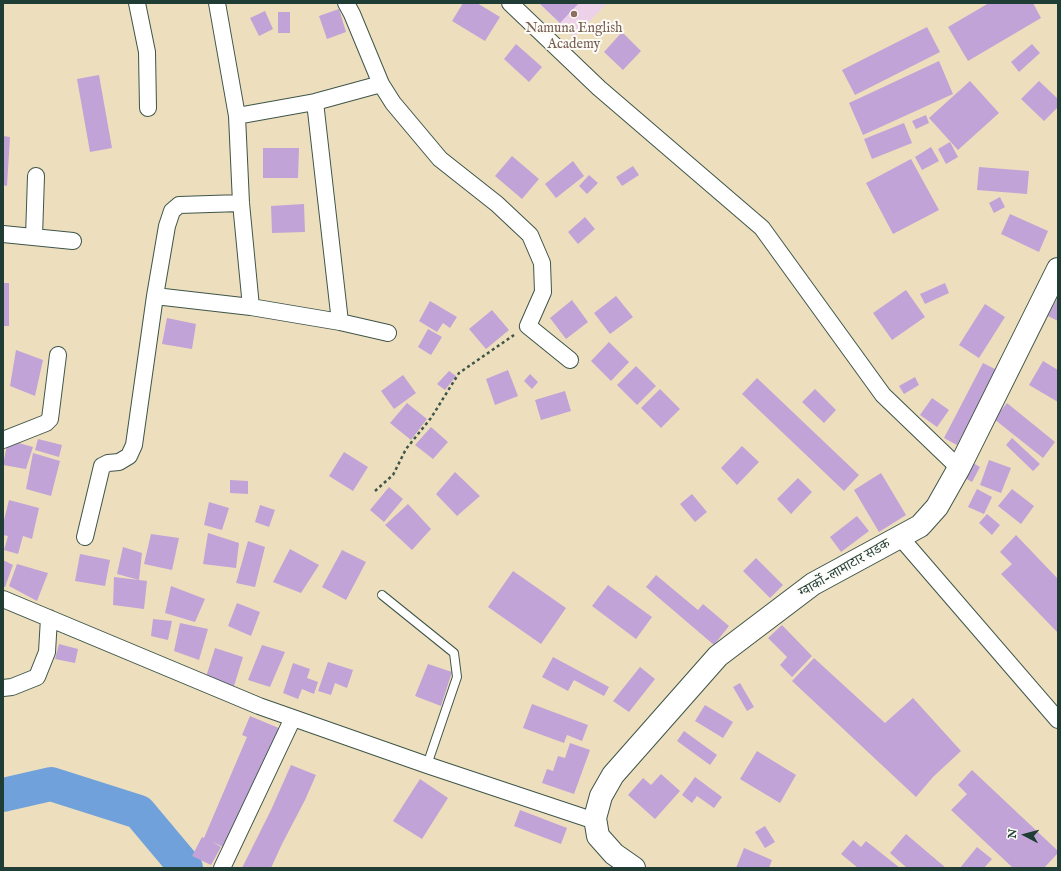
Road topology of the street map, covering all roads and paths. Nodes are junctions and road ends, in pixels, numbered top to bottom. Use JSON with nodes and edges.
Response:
{"nodes":[{"id":1,"x":137,"y":3,"type":"edge"},
{"id":2,"x":217,"y":3,"type":"edge"},
{"id":3,"x":346,"y":3,"type":"edge"},
{"id":4,"x":510,"y":3,"type":"edge"},
{"id":5,"x":381,"y":84,"type":"junction"},
{"id":6,"x":315,"y":102,"type":"junction"},
{"id":7,"x":148,"y":108,"type":"dead end"},
{"id":8,"x":237,"y":116,"type":"junction"},
{"id":9,"x":36,"y":176,"type":"dead end"},
{"id":10,"x":241,"y":203,"type":"junction"},
{"id":11,"x":3,"y":234,"type":"edge"},
{"id":12,"x":34,"y":237,"type":"junction"},
{"id":13,"x":73,"y":241,"type":"dead end"},
{"id":14,"x":1058,"y":269,"type":"edge"},
{"id":15,"x":155,"y":296,"type":"junction"},
{"id":16,"x":251,"y":308,"type":"junction"},
{"id":17,"x":340,"y":322,"type":"junction"},
{"id":18,"x":528,"y":326,"type":"junction"},
{"id":19,"x":388,"y":333,"type":"dead end"},
{"id":20,"x":58,"y":355,"type":"dead end"},
{"id":21,"x":570,"y":360,"type":"dead end"},
{"id":22,"x":3,"y":440,"type":"edge"},
{"id":23,"x":959,"y":468,"type":"junction"},
{"id":24,"x":375,"y":491,"type":"dead end"},
{"id":25,"x":85,"y":537,"type":"dead end"},
{"id":26,"x":900,"y":537,"type":"junction"},
{"id":27,"x":382,"y":595,"type":"dead end"},
{"id":28,"x":3,"y":600,"type":"edge"},
{"id":29,"x":49,"y":618,"type":"junction"},
{"id":30,"x":3,"y":688,"type":"edge"},
{"id":31,"x":293,"y":718,"type":"junction"},
{"id":32,"x":1058,"y":720,"type":"edge"},
{"id":33,"x":427,"y":765,"type":"junction"},
{"id":34,"x":595,"y":821,"type":"junction"},
{"id":35,"x":222,"y":868,"type":"edge"},
{"id":36,"x":634,"y":868,"type":"edge"}],
"edges":[{"from":1,"to":7,"type":"street"},
{"from":2,"to":8,"type":"street"},
{"from":3,"to":5,"type":"street"},
{"from":4,"to":23,"type":"street"},
{"from":5,"to":6,"type":"street"},
{"from":5,"to":18,"type":"street"},
{"from":6,"to":8,"type":"street"},
{"from":6,"to":17,"type":"street"},
{"from":8,"to":10,"type":"street"},
{"from":9,"to":12,"type":"street"},
{"from":10,"to":15,"type":"street"},
{"from":10,"to":16,"type":"street"},
{"from":11,"to":12,"type":"street"},
{"from":12,"to":13,"type":"street"},
{"from":14,"to":23,"type":"main road","name":"ग्वार्को-लामाटार सडक"},
{"from":15,"to":16,"type":"street"},
{"from":15,"to":25,"type":"street"},
{"from":16,"to":17,"type":"street"},
{"from":17,"to":19,"type":"street"},
{"from":18,"to":21,"type":"street"},
{"from":18,"to":24,"type":"path"},
{"from":20,"to":22,"type":"street"},
{"from":23,"to":26,"type":"main road","name":"ग्वार्को-लामाटार सडक"},
{"from":26,"to":32,"type":"street"},
{"from":26,"to":34,"type":"main road","name":"ग्वार्को-लामाटार सडक"},
{"from":27,"to":33,"type":"lane"},
{"from":28,"to":29,"type":"street"},
{"from":29,"to":30,"type":"street"},
{"from":29,"to":31,"type":"street"},
{"from":31,"to":33,"type":"street"},
{"from":31,"to":35,"type":"street"},
{"from":33,"to":34,"type":"street"},
{"from":34,"to":36,"type":"main road"}]}
